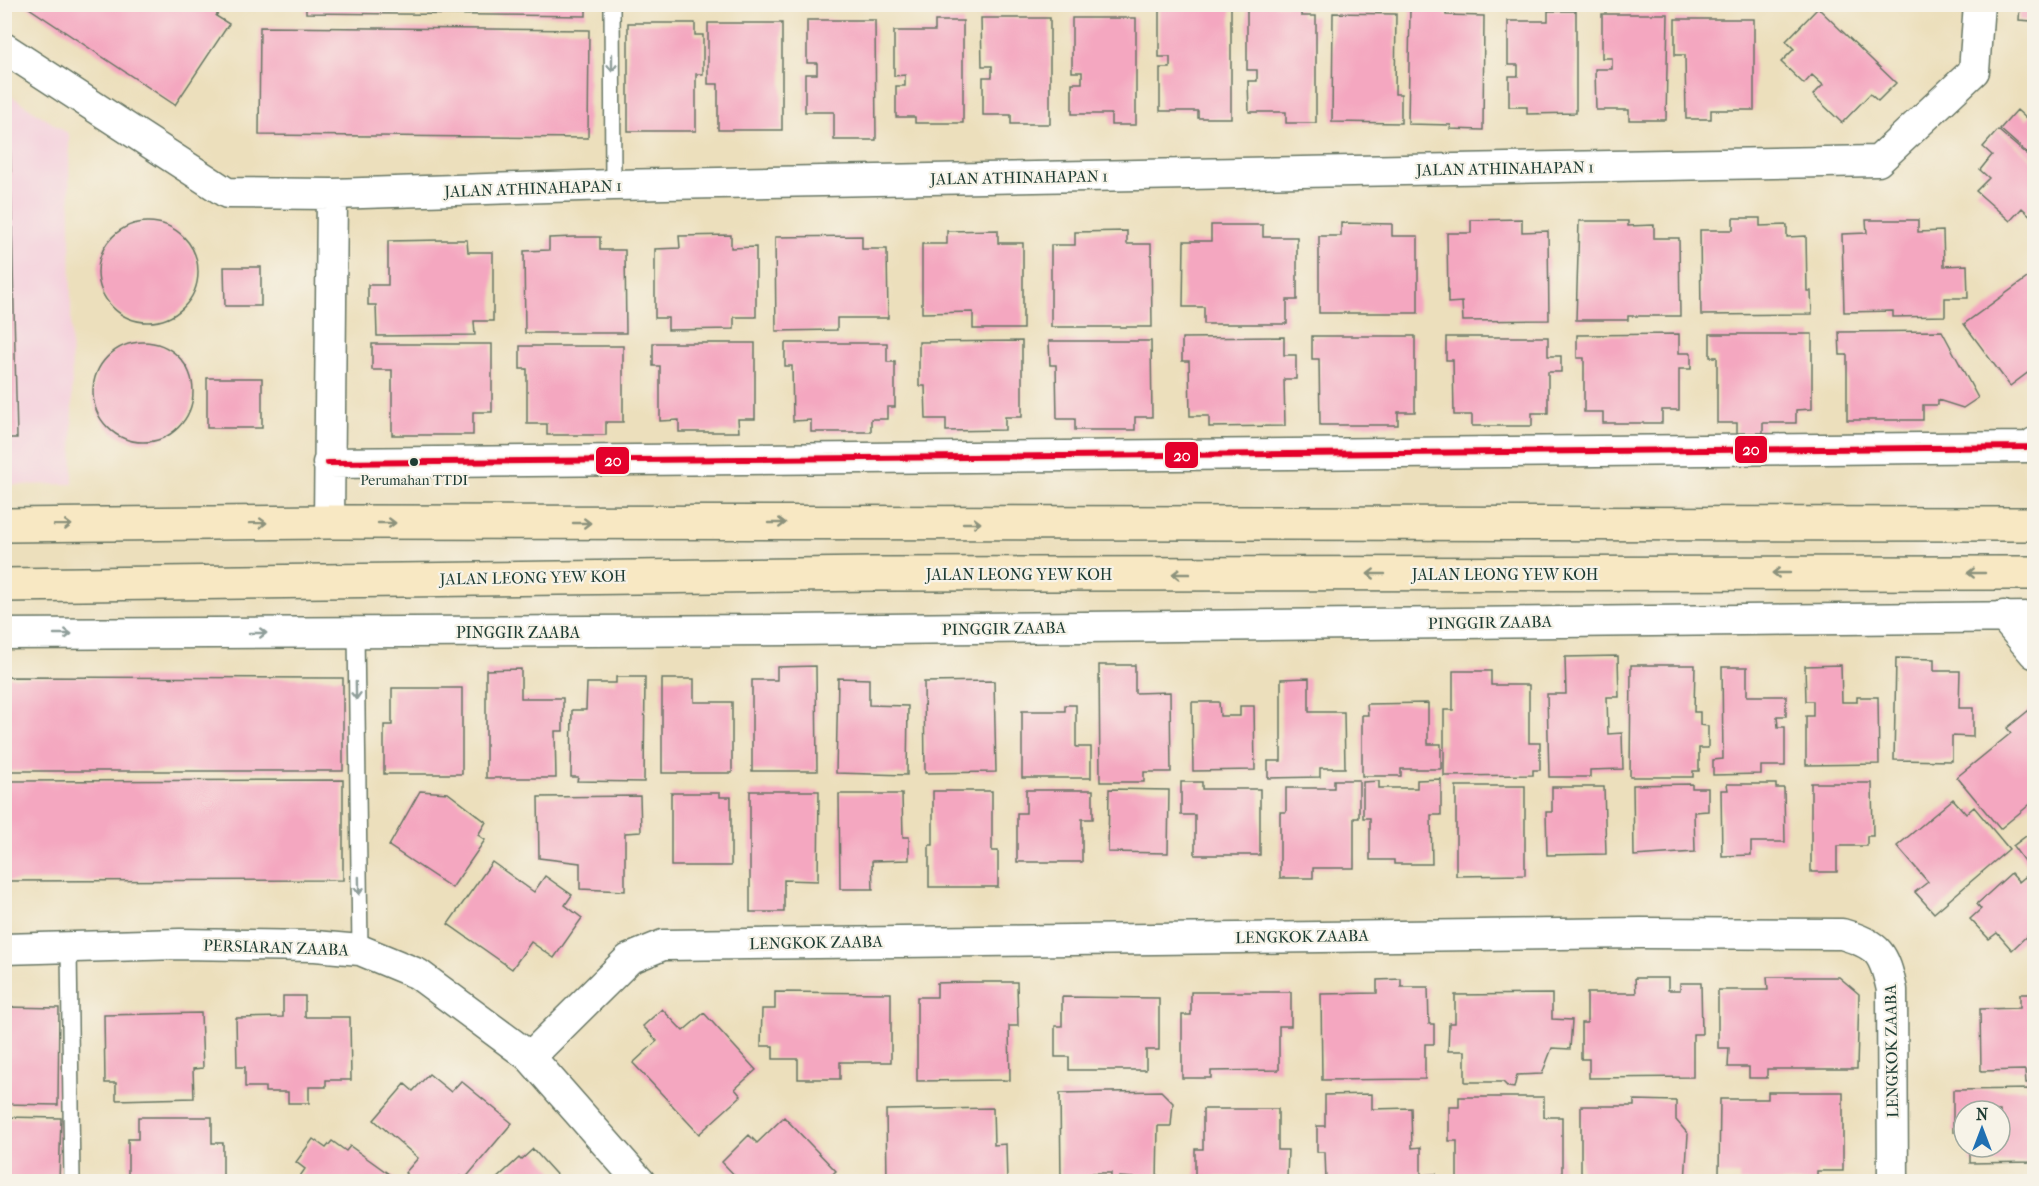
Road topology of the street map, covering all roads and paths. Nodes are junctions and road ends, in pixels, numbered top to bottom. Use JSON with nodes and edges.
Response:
{"nodes":[{"id":1,"x":612,"y":4,"type":"edge"},
{"id":2,"x":1979,"y":4,"type":"edge"},
{"id":3,"x":4,"y":48,"type":"edge"},
{"id":4,"x":613,"y":185,"type":"junction"},
{"id":5,"x":332,"y":194,"type":"junction"},
{"id":6,"x":2034,"y":443,"type":"edge"},
{"id":7,"x":328,"y":463,"type":"junction"},
{"id":8,"x":329,"y":522,"type":"junction"},
{"id":9,"x":2034,"y":524,"type":"edge"},
{"id":10,"x":4,"y":525,"type":"edge"},
{"id":11,"x":2034,"y":573,"type":"edge"},
{"id":12,"x":4,"y":585,"type":"edge"},
{"id":13,"x":2003,"y":616,"type":"junction"},
{"id":14,"x":2034,"y":616,"type":"edge"},
{"id":15,"x":356,"y":632,"type":"junction"},
{"id":16,"x":4,"y":634,"type":"edge"},
{"id":17,"x":2034,"y":653,"type":"edge"},
{"id":18,"x":4,"y":948,"type":"edge"},
{"id":19,"x":69,"y":948,"type":"junction"},
{"id":20,"x":360,"y":950,"type":"junction"},
{"id":21,"x":530,"y":1057,"type":"junction"},
{"id":22,"x":72,"y":1182,"type":"edge"},
{"id":23,"x":640,"y":1182,"type":"edge"},
{"id":24,"x":1893,"y":1182,"type":"edge"}],
"edges":[{"from":1,"to":4,"type":"lane","one_way":true},
{"from":2,"to":4,"type":"street","name":"JALAN ATHINAHAPAN 1"},
{"from":3,"to":5,"type":"street","name":"JALAN ATHINAHAPAN 1"},
{"from":4,"to":5,"type":"street","name":"JALAN ATHINAHAPAN 1"},
{"from":5,"to":7,"type":"street"},
{"from":6,"to":7,"type":"street"},
{"from":7,"to":8,"type":"street"},
{"from":8,"to":9,"type":"street","one_way":true},
{"from":10,"to":8,"type":"street","one_way":true},
{"from":11,"to":12,"type":"street","name":"JALAN LEONG YEW KOH","one_way":true},
{"from":13,"to":14,"type":"street","name":"PINGGIR ZAABA"},
{"from":13,"to":15,"type":"street","name":"PINGGIR ZAABA"},
{"from":13,"to":17,"type":"street"},
{"from":16,"to":15,"type":"street","name":"PINGGIR ZAABA","one_way":true},
{"from":15,"to":20,"type":"lane","one_way":true},
{"from":18,"to":19,"type":"street","name":"PERSIARAN ZAABA"},
{"from":19,"to":20,"type":"street","name":"PERSIARAN ZAABA"},
{"from":19,"to":22,"type":"lane"},
{"from":20,"to":21,"type":"street","name":"PERSIARAN ZAABA"},
{"from":21,"to":23,"type":"street","name":"PERSIARAN ZAABA"},
{"from":21,"to":24,"type":"street","name":"LENGKOK ZAABA"}]}
